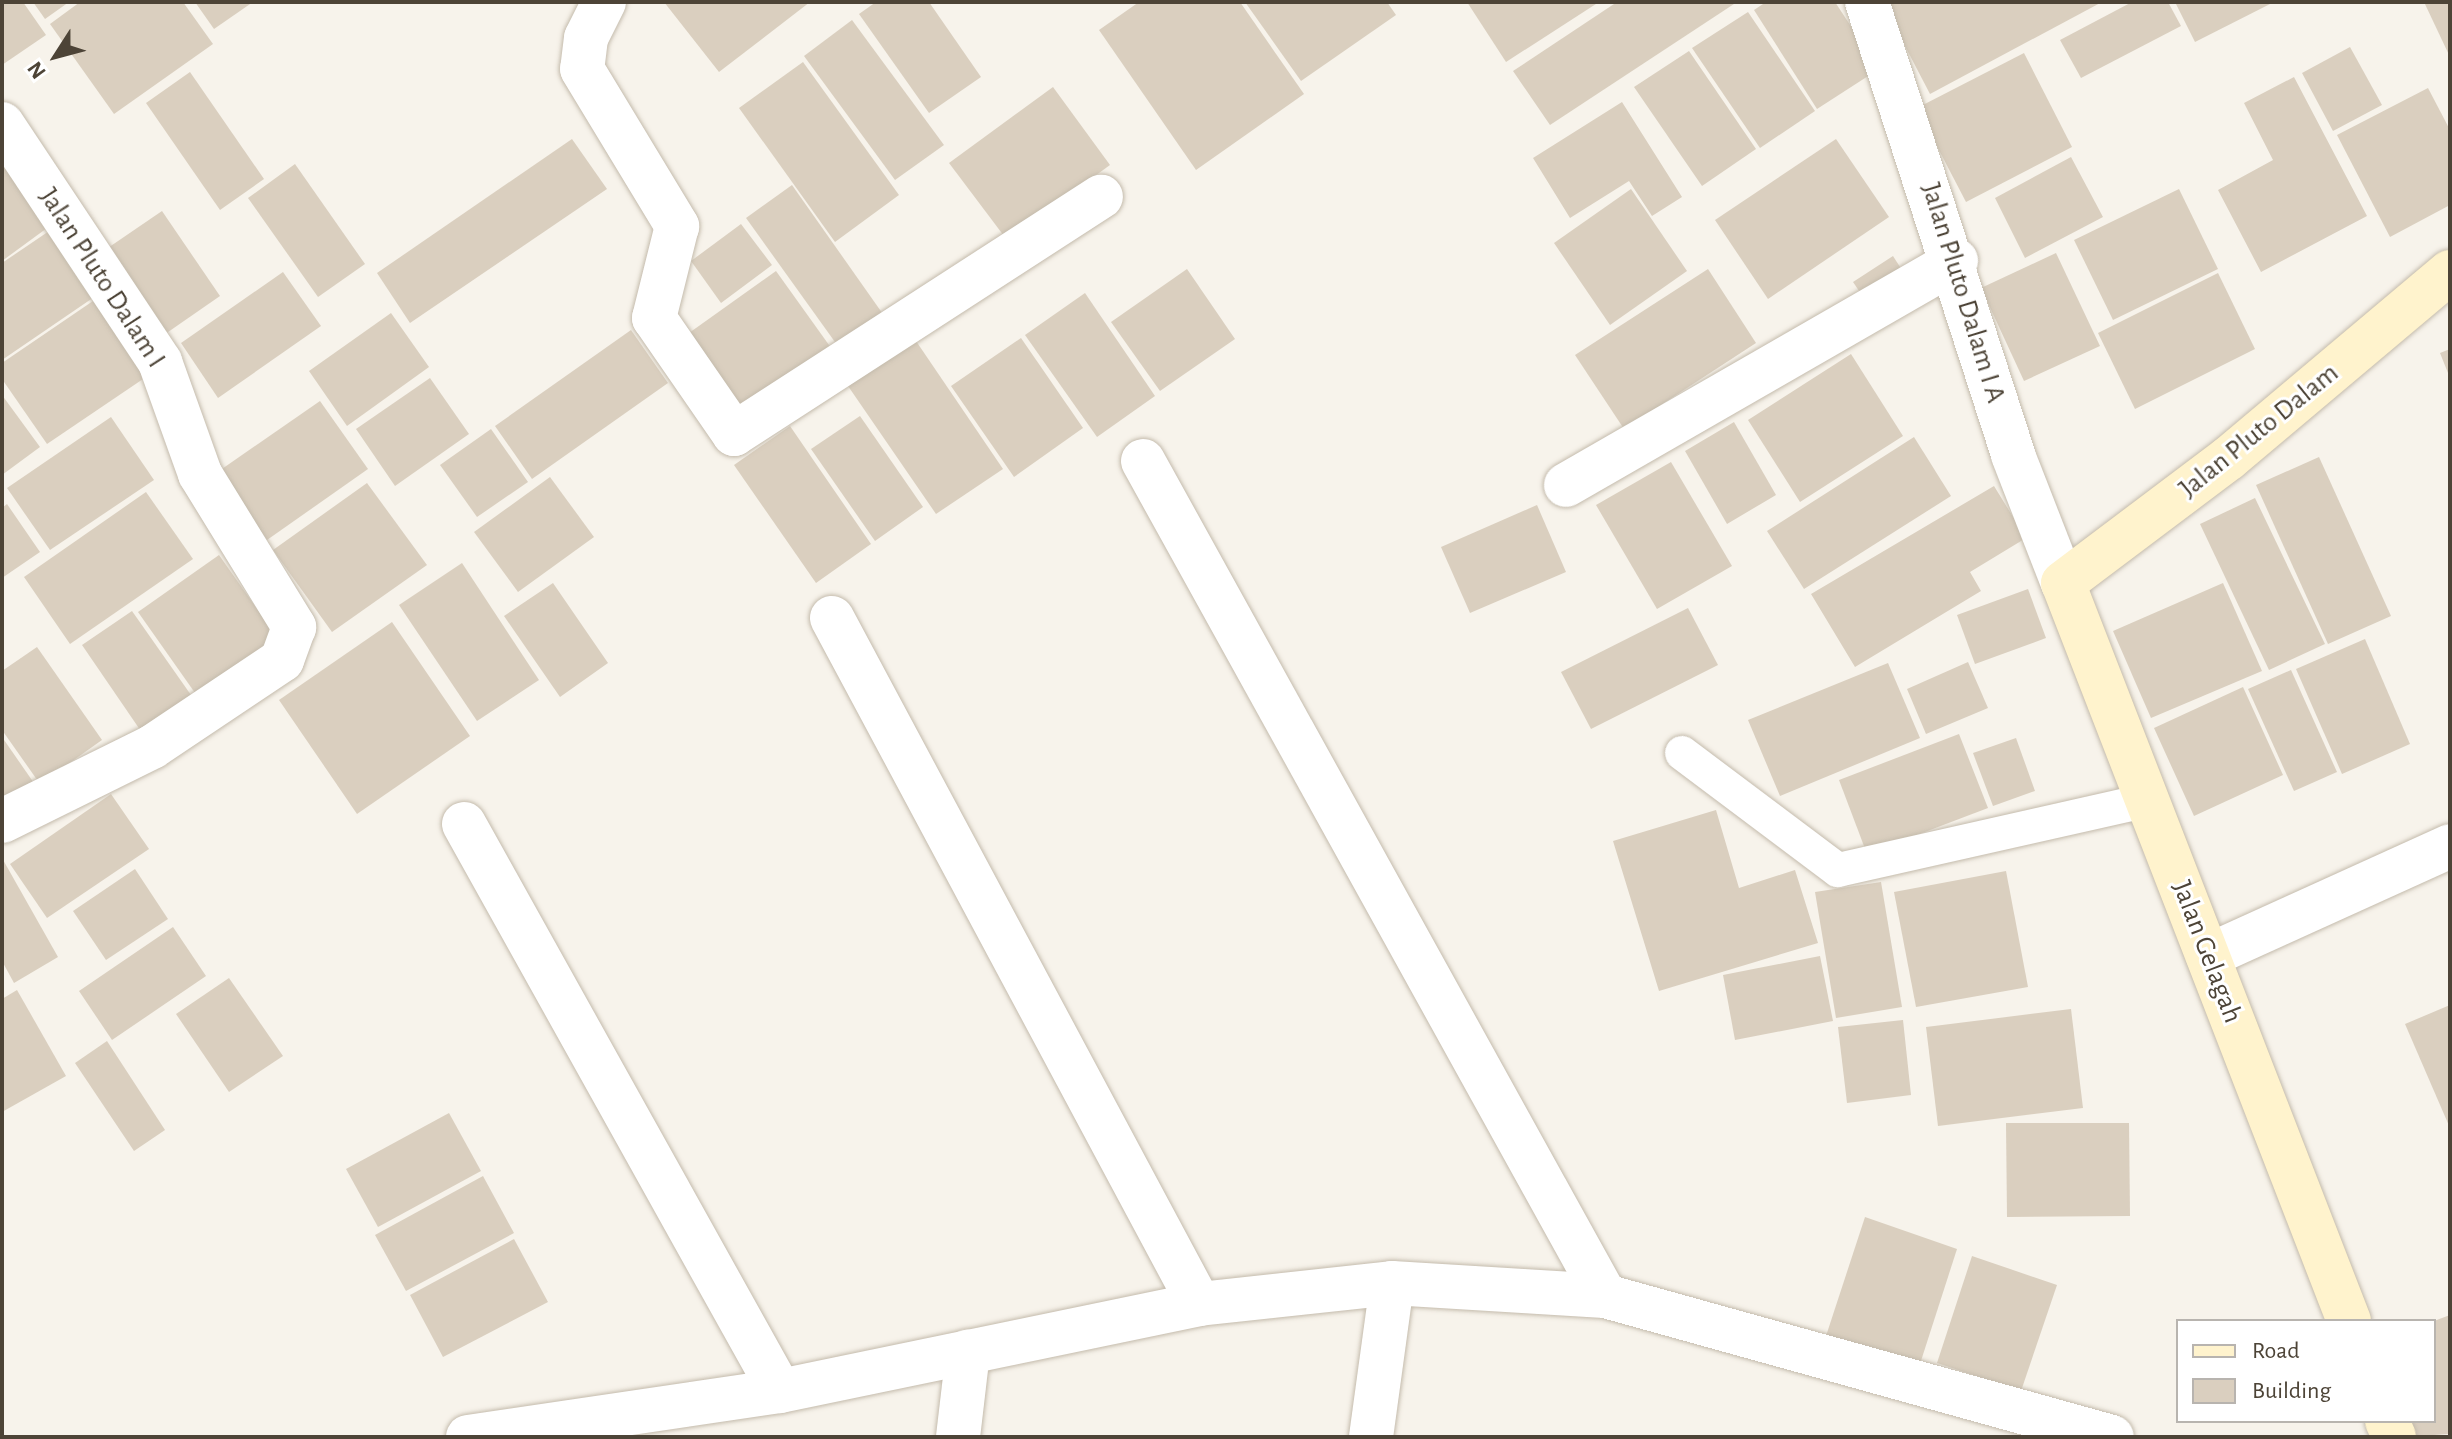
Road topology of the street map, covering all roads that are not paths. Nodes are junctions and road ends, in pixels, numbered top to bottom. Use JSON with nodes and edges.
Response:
{"nodes":[{"id":1,"x":604,"y":2,"type":"edge"},
{"id":2,"x":1867,"y":2,"type":"edge"},
{"id":3,"x":2,"y":124,"type":"edge"},
{"id":4,"x":1101,"y":197,"type":"dead end"},
{"id":5,"x":1956,"y":261,"type":"junction"},
{"id":6,"x":2450,"y":272,"type":"edge"},
{"id":7,"x":1143,"y":461,"type":"dead end"},
{"id":8,"x":1566,"y":485,"type":"dead end"},
{"id":9,"x":2063,"y":583,"type":"junction"},
{"id":10,"x":832,"y":618,"type":"dead end"},
{"id":11,"x":1682,"y":753,"type":"dead end"},
{"id":12,"x":2148,"y":800,"type":"junction"},
{"id":13,"x":2,"y":821,"type":"edge"},
{"id":14,"x":464,"y":824,"type":"dead end"},
{"id":15,"x":2450,"y":846,"type":"edge"},
{"id":16,"x":2208,"y":956,"type":"junction"},
{"id":17,"x":1392,"y":1283,"type":"junction"},
{"id":18,"x":1605,"y":1296,"type":"junction"},
{"id":19,"x":1199,"y":1304,"type":"junction"},
{"id":20,"x":2348,"y":1319,"type":"edge"},
{"id":21,"x":968,"y":1352,"type":"junction"},
{"id":22,"x":780,"y":1391,"type":"junction"},
{"id":23,"x":533,"y":1432,"type":"edge"},
{"id":24,"x":468,"y":1437,"type":"edge"},
{"id":25,"x":958,"y":1437,"type":"edge"},
{"id":26,"x":1371,"y":1437,"type":"edge"},
{"id":27,"x":2112,"y":1437,"type":"edge"}],
"edges":[{"from":1,"to":4,"type":"street"},
{"from":2,"to":5,"type":"street","name":"Jalan Pluto Dalam I A"},
{"from":3,"to":13,"type":"street","name":"Jalan Pluto Dalam I"},
{"from":5,"to":8,"type":"street"},
{"from":5,"to":9,"type":"street","name":"Jalan Pluto Dalam I A"},
{"from":6,"to":9,"type":"street","name":"Jalan Pluto Dalam"},
{"from":7,"to":18,"type":"street"},
{"from":9,"to":12,"type":"street","name":"Jalan Gelagah"},
{"from":10,"to":19,"type":"street"},
{"from":11,"to":12,"type":"lane"},
{"from":12,"to":16,"type":"street","name":"Jalan Gelagah"},
{"from":14,"to":22,"type":"street"},
{"from":15,"to":16,"type":"street"},
{"from":16,"to":20,"type":"street","name":"Jalan Gelagah"},
{"from":17,"to":18,"type":"street"},
{"from":17,"to":19,"type":"street"},
{"from":17,"to":26,"type":"street"},
{"from":18,"to":27,"type":"street"},
{"from":19,"to":21,"type":"street"},
{"from":21,"to":22,"type":"street"},
{"from":21,"to":25,"type":"street"},
{"from":22,"to":23,"type":"street"},
{"from":23,"to":24,"type":"street"}]}
